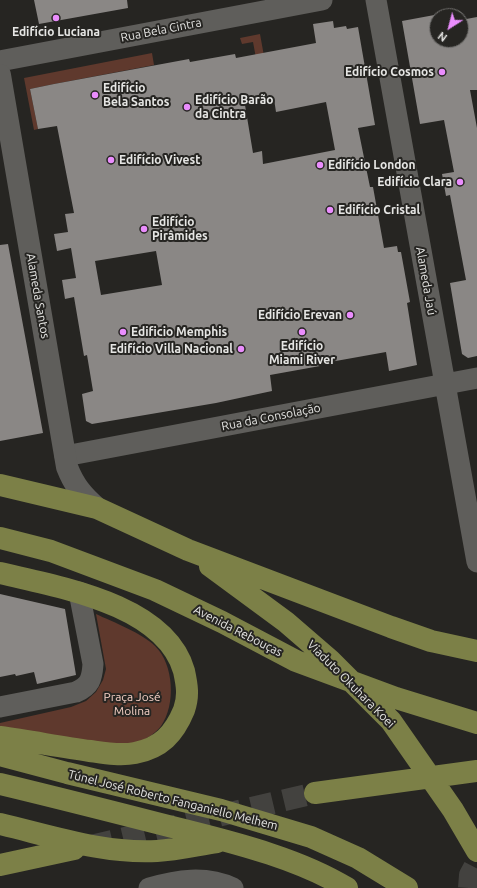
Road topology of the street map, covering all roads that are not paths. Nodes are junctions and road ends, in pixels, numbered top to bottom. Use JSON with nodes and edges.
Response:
{"nodes":[{"id":1,"x":322,"y":0,"type":"edge"},
{"id":2,"x":376,"y":0,"type":"edge"},
{"id":3,"x":0,"y":61,"type":"edge"},
{"id":4,"x":0,"y":75,"type":"edge"},
{"id":5,"x":477,"y":378,"type":"edge"},
{"id":6,"x":445,"y":384,"type":"junction"},
{"id":7,"x":65,"y":456,"type":"junction"},
{"id":8,"x":0,"y":485,"type":"edge"},
{"id":9,"x":96,"y":508,"type":"junction"},
{"id":10,"x":0,"y":538,"type":"edge"},
{"id":11,"x":188,"y":550,"type":"junction"},
{"id":12,"x":477,"y":562,"type":"edge"},
{"id":13,"x":0,"y":573,"type":"edge"},
{"id":14,"x":79,"y":592,"type":"junction"},
{"id":15,"x":477,"y":651,"type":"edge"},
{"id":16,"x":0,"y":707,"type":"edge"},
{"id":17,"x":477,"y":723,"type":"edge"},
{"id":18,"x":0,"y":737,"type":"edge"},
{"id":19,"x":0,"y":755,"type":"edge"},
{"id":20,"x":477,"y":771,"type":"edge"},
{"id":21,"x":0,"y":784,"type":"edge"},
{"id":22,"x":315,"y":793,"type":"tunnel mouth"},
{"id":23,"x":0,"y":824,"type":"edge"},
{"id":24,"x":226,"y":841,"type":"junction"},
{"id":25,"x":74,"y":850,"type":"tunnel mouth"},
{"id":26,"x":477,"y":851,"type":"edge"},
{"id":27,"x":0,"y":865,"type":"edge"},
{"id":28,"x":149,"y":888,"type":"edge"},
{"id":29,"x":233,"y":888,"type":"edge"},
{"id":30,"x":347,"y":888,"type":"edge"},
{"id":31,"x":407,"y":888,"type":"edge"}],
"edges":[{"from":1,"to":3,"type":"street","name":"Rua Bela Cintra"},
{"from":2,"to":6,"type":"street","name":"Alameda Jaú"},
{"from":4,"to":7,"type":"street","name":"Alameda Santos"},
{"from":5,"to":6,"type":"street","name":"Rua da Consolação"},
{"from":6,"to":7,"type":"street","name":"Rua da Consolação"},
{"from":6,"to":12,"type":"street","name":"Alameda Jaú"},
{"from":7,"to":9,"type":"street","name":"Alameda Santos"},
{"from":8,"to":9,"type":"main road"},
{"from":9,"to":11,"type":"main road"},
{"from":10,"to":17,"type":"main road","name":"Avenida Rebouças"},
{"from":11,"to":15,"type":"main road"},
{"from":11,"to":26,"type":"main road","name":"Viaduto Okuhara Koei"},
{"from":13,"to":14,"type":"main road"},
{"from":14,"to":16,"type":"street"},
{"from":14,"to":18,"type":"main road"},
{"from":19,"to":31,"type":"main road","name":"Túnel José Roberto Fanganiello Melhem"},
{"from":20,"to":22,"type":"main road"},
{"from":21,"to":24,"type":"main road"},
{"from":23,"to":24,"type":"main road"},
{"from":24,"to":30,"type":"main road"},
{"from":25,"to":27,"type":"main road"},
{"from":28,"to":29,"type":"street"}]}
